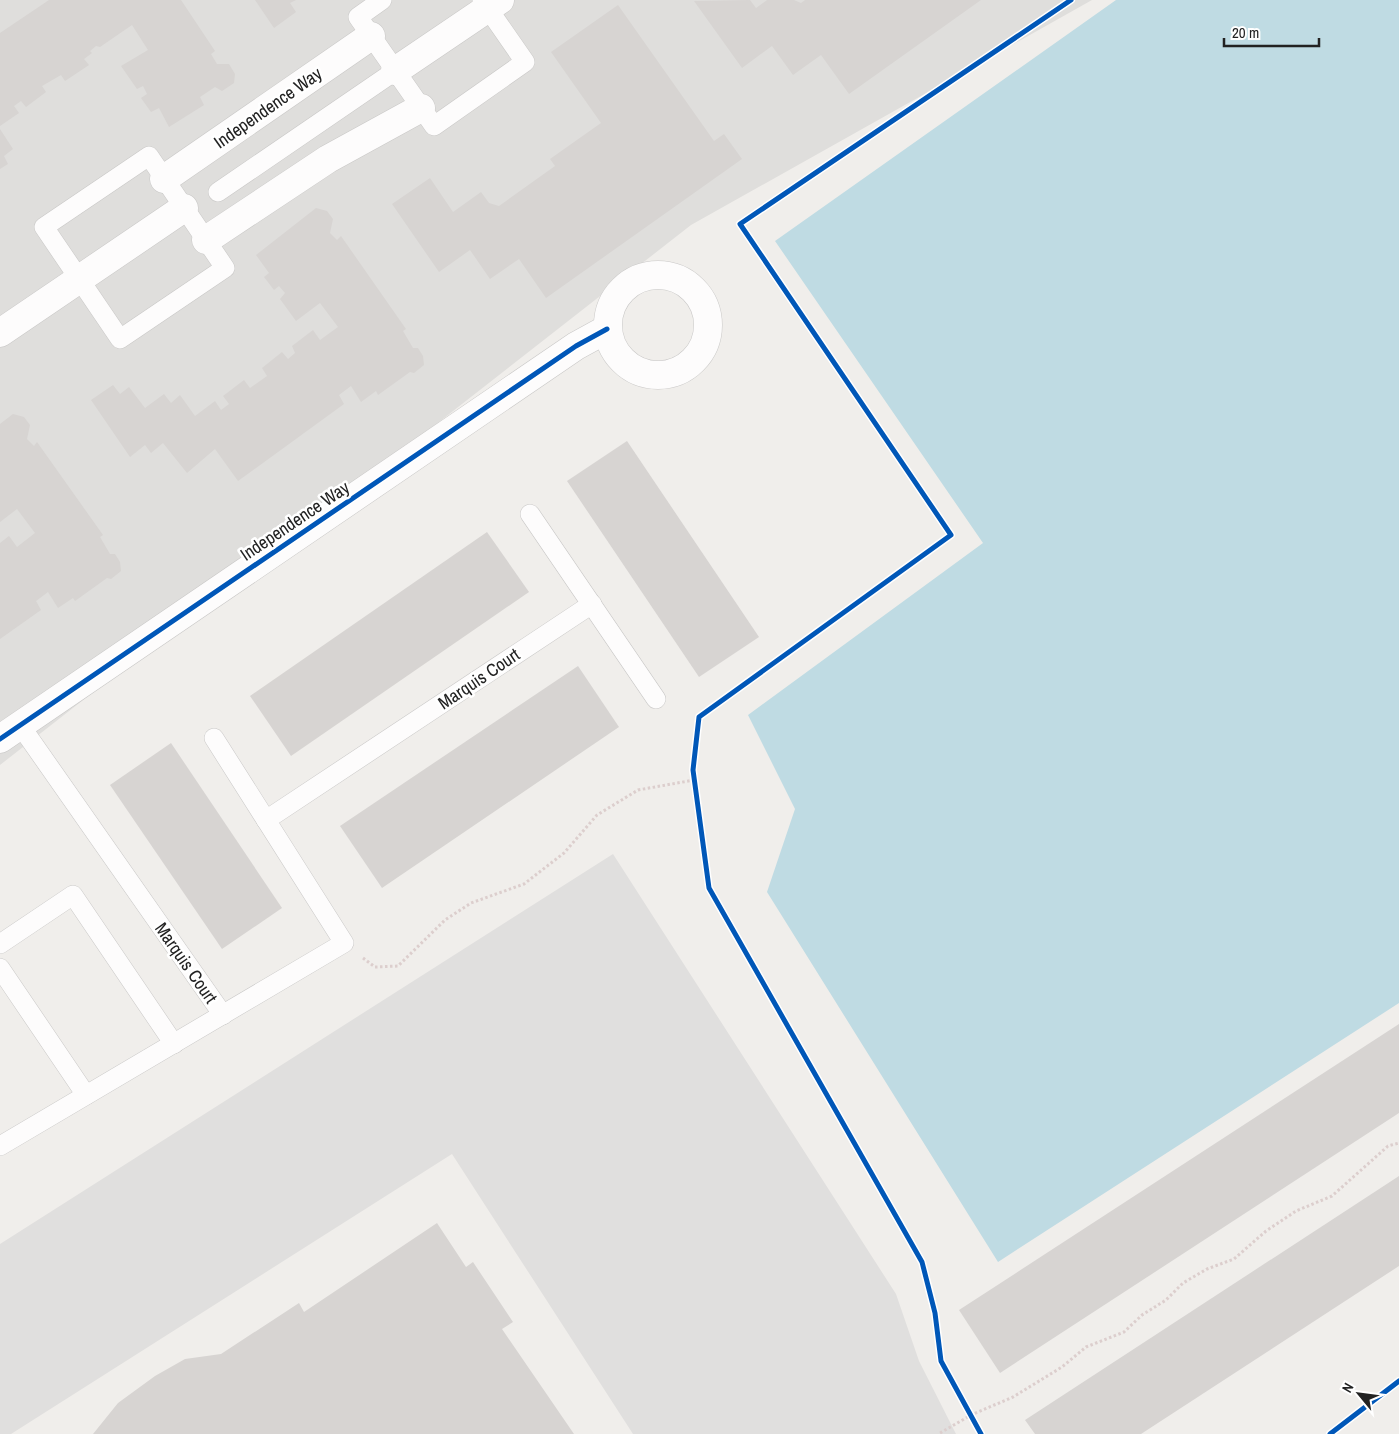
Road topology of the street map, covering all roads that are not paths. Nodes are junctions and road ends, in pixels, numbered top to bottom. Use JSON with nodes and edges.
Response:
{"nodes":[{"id":1,"x":382,"y":0,"type":"edge"},
{"id":2,"x":490,"y":3,"type":"edge"},
{"id":3,"x":371,"y":36,"type":"junction"},
{"id":4,"x":395,"y":71,"type":"junction"},
{"id":5,"x":421,"y":108,"type":"junction"},
{"id":6,"x":164,"y":179,"type":"junction"},
{"id":7,"x":218,"y":192,"type":"dead end"},
{"id":8,"x":184,"y":208,"type":"junction"},
{"id":9,"x":206,"y":240,"type":"junction"},
{"id":10,"x":79,"y":279,"type":"junction"},
{"id":11,"x":607,"y":329,"type":"dead end"},
{"id":12,"x":0,"y":333,"type":"edge"},
{"id":13,"x":530,"y":514,"type":"dead end"},
{"id":14,"x":592,"y":604,"type":"junction"},
{"id":15,"x":656,"y":699,"type":"dead end"},
{"id":16,"x":10,"y":732,"type":"edge"},
{"id":17,"x":214,"y":738,"type":"dead end"},
{"id":18,"x":266,"y":820,"type":"junction"},
{"id":19,"x":0,"y":944,"type":"edge"},
{"id":20,"x":0,"y":968,"type":"edge"},
{"id":21,"x":222,"y":1015,"type":"junction"},
{"id":22,"x":174,"y":1044,"type":"junction"},
{"id":23,"x":86,"y":1095,"type":"junction"},
{"id":24,"x":0,"y":1146,"type":"edge"}],
"edges":[{"from":1,"to":3,"type":"lane"},
{"from":2,"to":4,"type":"street"},
{"from":2,"to":5,"type":"lane"},
{"from":3,"to":4,"type":"lane"},
{"from":3,"to":6,"type":"street","name":"Independence Way"},
{"from":4,"to":5,"type":"lane"},
{"from":4,"to":7,"type":"lane"},
{"from":5,"to":9,"type":"street"},
{"from":6,"to":8,"type":"lane"},
{"from":6,"to":10,"type":"lane"},
{"from":8,"to":9,"type":"lane"},
{"from":8,"to":10,"type":"street"},
{"from":9,"to":10,"type":"lane"},
{"from":10,"to":12,"type":"street"},
{"from":11,"to":16,"type":"street","name":"Independence Way"},
{"from":13,"to":14,"type":"lane"},
{"from":14,"to":15,"type":"lane"},
{"from":14,"to":18,"type":"lane","name":"Marquis Court"},
{"from":16,"to":21,"type":"lane","name":"Marquis Court"},
{"from":17,"to":18,"type":"lane"},
{"from":18,"to":21,"type":"lane","name":"Marquis Court"},
{"from":19,"to":22,"type":"lane"},
{"from":20,"to":23,"type":"lane"},
{"from":21,"to":22,"type":"lane"},
{"from":22,"to":23,"type":"lane"},
{"from":23,"to":24,"type":"lane"}]}
